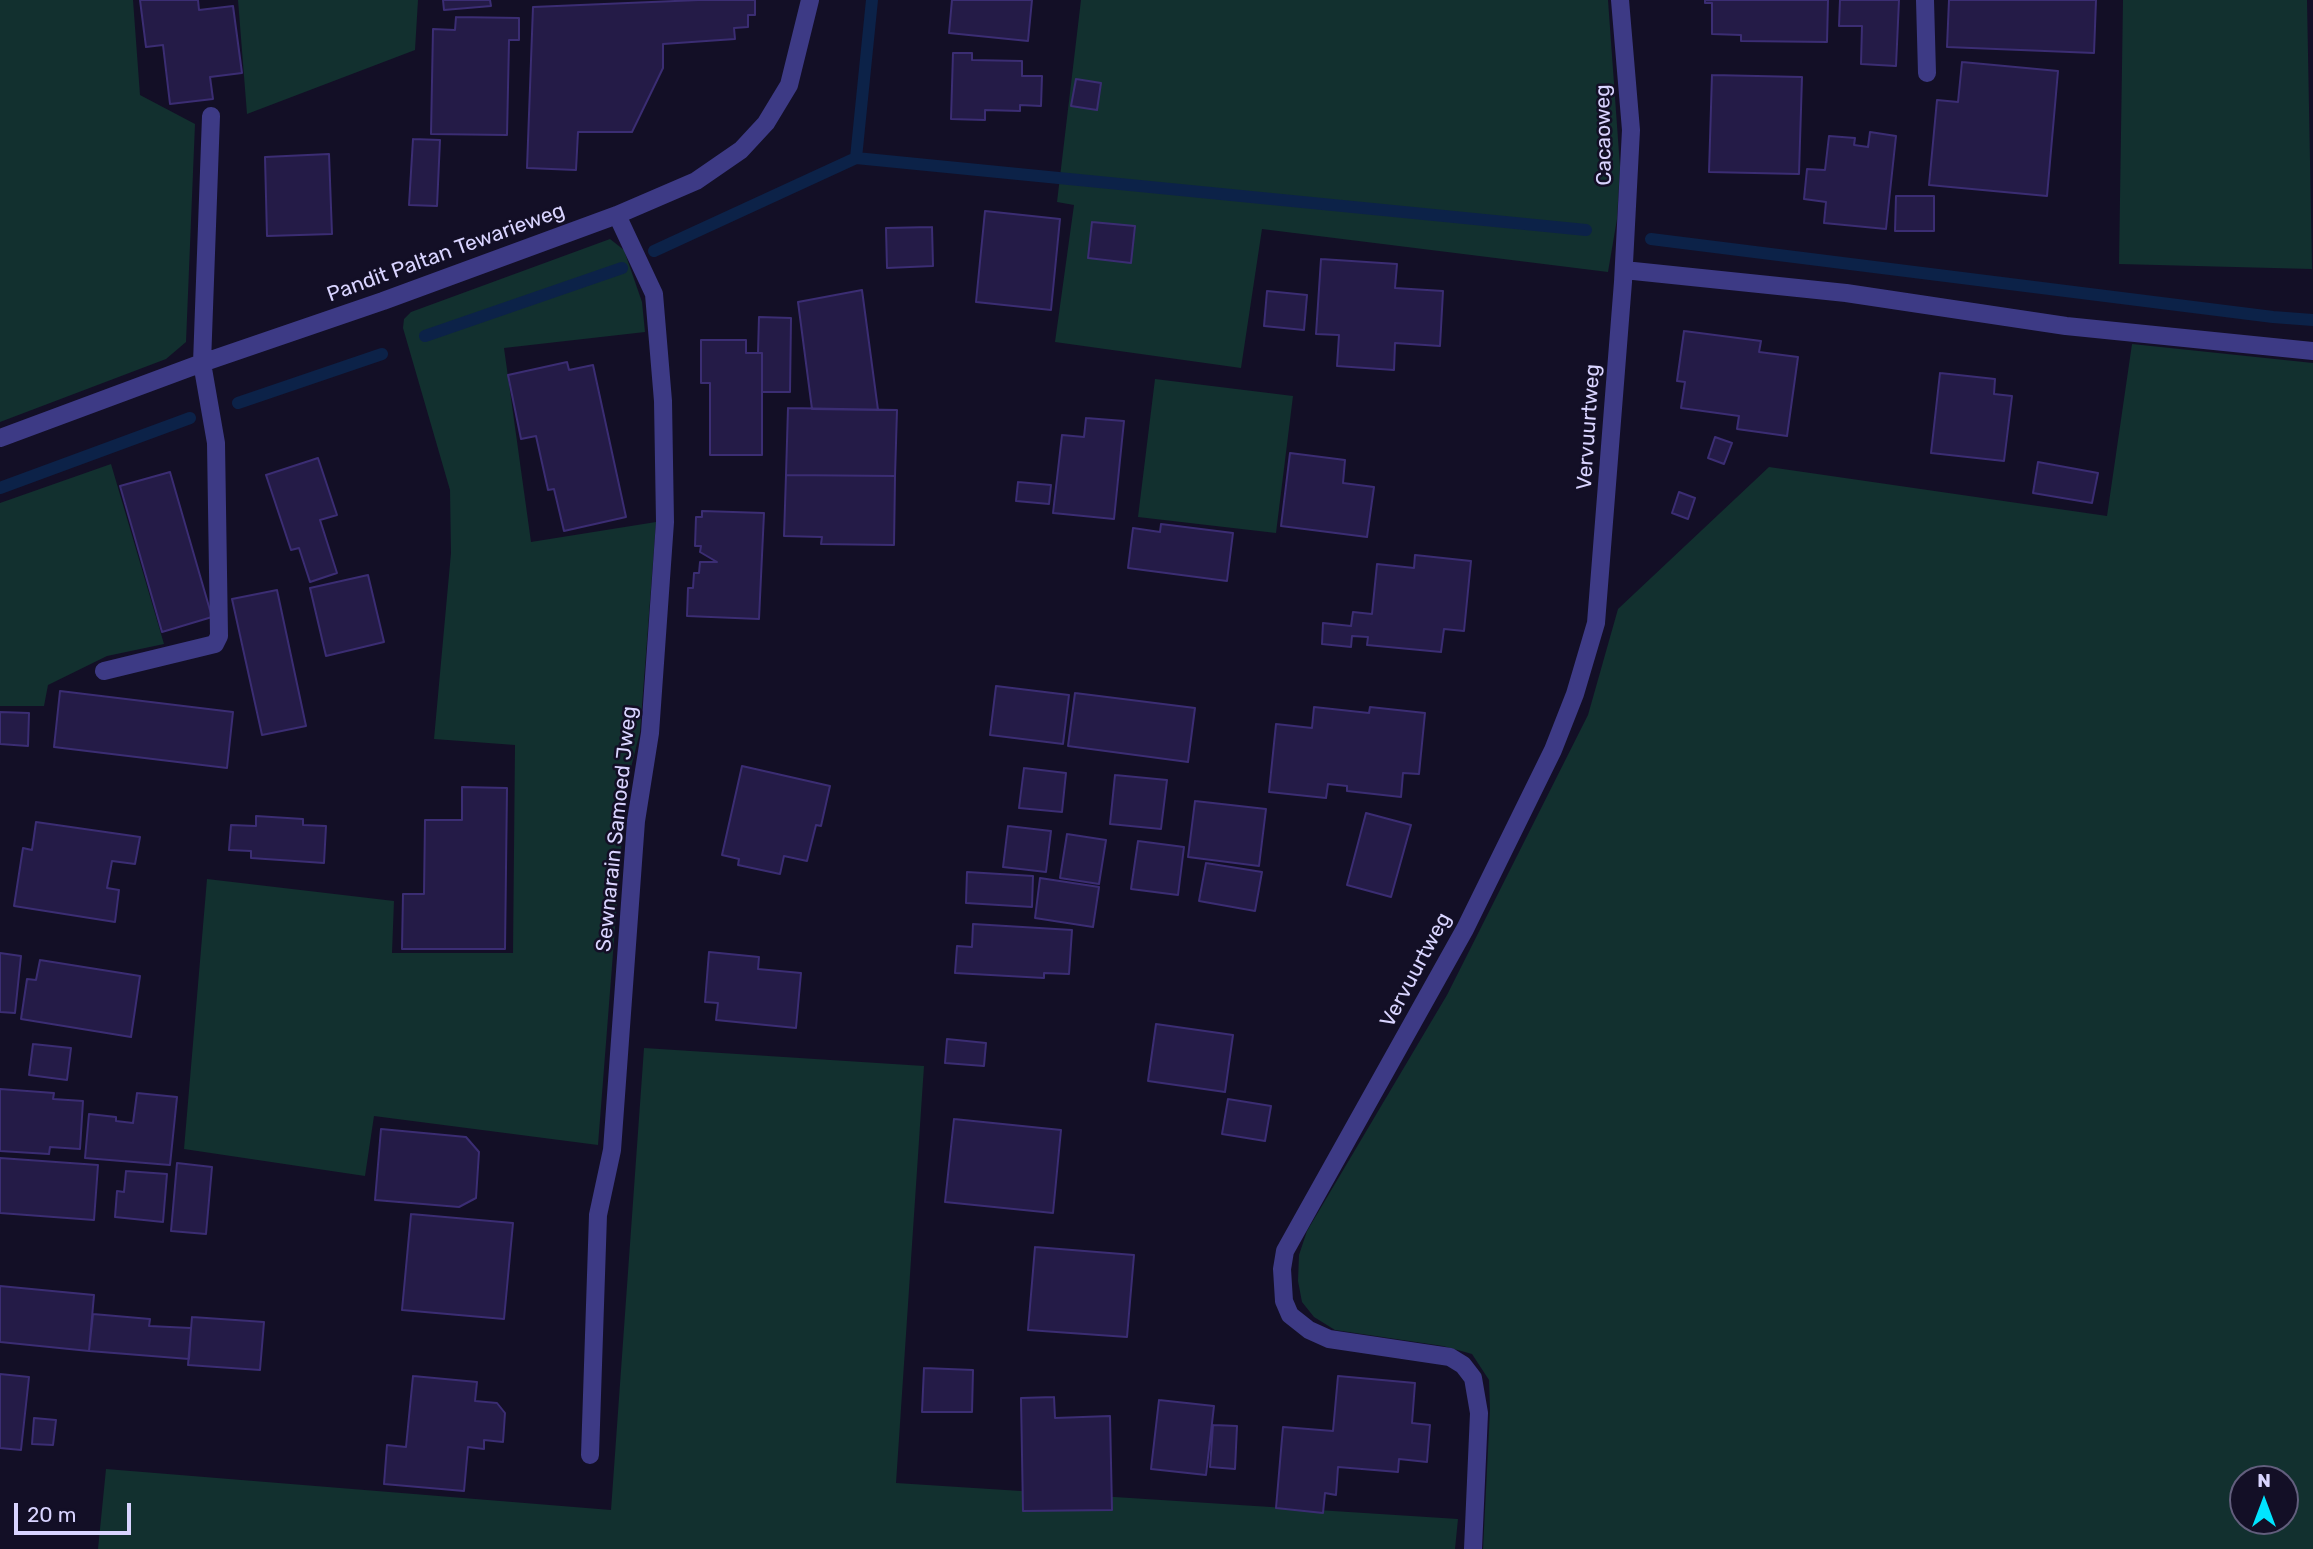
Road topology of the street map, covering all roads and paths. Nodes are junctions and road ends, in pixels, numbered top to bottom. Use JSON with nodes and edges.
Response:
{"nodes":[{"id":1,"x":810,"y":0,"type":"edge"},
{"id":2,"x":1620,"y":0,"type":"edge"},
{"id":3,"x":1925,"y":0,"type":"edge"},
{"id":4,"x":1927,"y":74,"type":"dead end"},
{"id":5,"x":211,"y":116,"type":"dead end"},
{"id":6,"x":617,"y":215,"type":"junction"},
{"id":7,"x":1624,"y":270,"type":"junction"},
{"id":8,"x":2313,"y":351,"type":"edge"},
{"id":9,"x":202,"y":363,"type":"junction"},
{"id":10,"x":0,"y":438,"type":"edge"},
{"id":11,"x":104,"y":671,"type":"dead end"},
{"id":12,"x":590,"y":1455,"type":"dead end"},
{"id":13,"x":1473,"y":1549,"type":"edge"}],
"edges":[{"from":1,"to":6,"type":"street","name":"Pandit Paltan Tewarieweg"},
{"from":2,"to":7,"type":"street","name":"Cacaoweg"},
{"from":3,"to":4,"type":"street"},
{"from":5,"to":9,"type":"street"},
{"from":6,"to":9,"type":"street","name":"Pandit Paltan Tewarieweg"},
{"from":6,"to":12,"type":"street","name":"Sewnarain Samoed Jweg"},
{"from":7,"to":8,"type":"street"},
{"from":7,"to":13,"type":"street","name":"Vervuurtweg"},
{"from":9,"to":10,"type":"street","name":"Pandit Paltan Tewarieweg"},
{"from":9,"to":11,"type":"street"}]}
